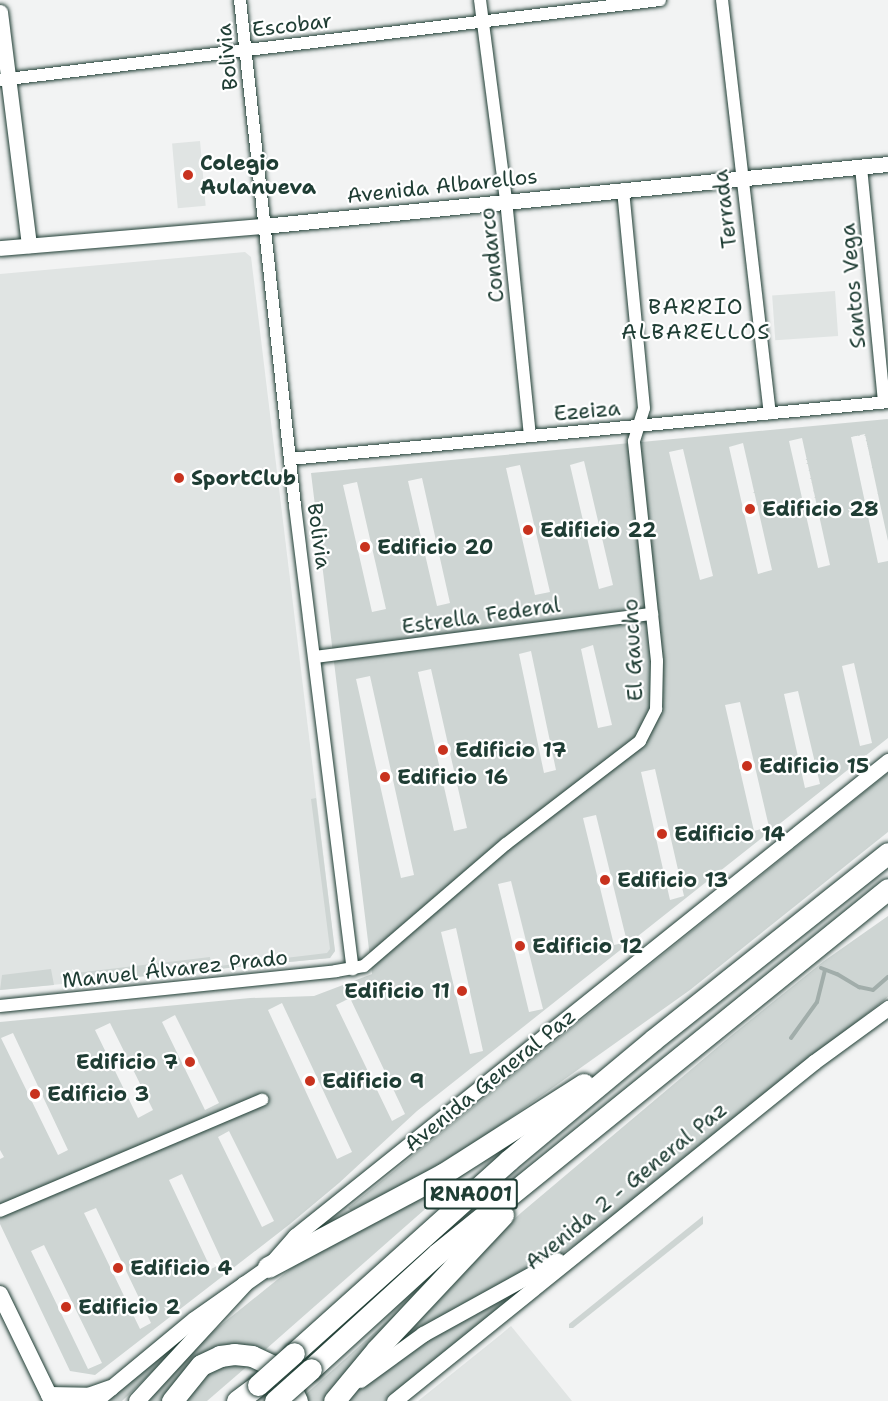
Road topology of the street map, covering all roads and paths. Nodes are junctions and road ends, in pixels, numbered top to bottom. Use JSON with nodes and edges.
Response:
{"nodes":[{"id":1,"x":240,"y":0,"type":"edge"},
{"id":2,"x":480,"y":0,"type":"edge"},
{"id":3,"x":660,"y":0,"type":"edge"},
{"id":4,"x":722,"y":0,"type":"edge"},
{"id":5,"x":0,"y":12,"type":"edge"},
{"id":6,"x":482,"y":21,"type":"junction"},
{"id":7,"x":246,"y":50,"type":"junction"},
{"id":8,"x":4,"y":79,"type":"edge"},
{"id":9,"x":888,"y":164,"type":"edge"},
{"id":10,"x":861,"y":167,"type":"junction"},
{"id":11,"x":741,"y":178,"type":"junction"},
{"id":12,"x":622,"y":189,"type":"junction"},
{"id":13,"x":506,"y":200,"type":"junction"},
{"id":14,"x":263,"y":225,"type":"junction"},
{"id":15,"x":29,"y":245,"type":"junction"},
{"id":16,"x":0,"y":248,"type":"edge"},
{"id":17,"x":886,"y":402,"type":"edge"},
{"id":18,"x":770,"y":413,"type":"junction"},
{"id":19,"x":637,"y":426,"type":"junction"},
{"id":20,"x":530,"y":436,"type":"junction"},
{"id":21,"x":290,"y":459,"type":"junction"},
{"id":22,"x":652,"y":614,"type":"junction"},
{"id":23,"x":315,"y":657,"type":"junction"},
{"id":24,"x":888,"y":761,"type":"edge"},
{"id":25,"x":888,"y":853,"type":"edge"},
{"id":26,"x":888,"y":889,"type":"edge"},
{"id":27,"x":888,"y":900,"type":"edge"},
{"id":28,"x":846,"y":923,"type":"junction"},
{"id":29,"x":353,"y":969,"type":"junction"},
{"id":30,"x":0,"y":1006,"type":"edge"},
{"id":31,"x":888,"y":1008,"type":"edge"},
{"id":32,"x":653,"y":1040,"type":"junction"},
{"id":33,"x":262,"y":1100,"type":"dead end"},
{"id":34,"x":567,"y":1147,"type":"junction"},
{"id":35,"x":0,"y":1211,"type":"edge"},
{"id":36,"x":592,"y":1241,"type":"junction"},
{"id":37,"x":268,"y":1267,"type":"junction"},
{"id":38,"x":245,"y":1284,"type":"junction"},
{"id":39,"x":0,"y":1294,"type":"edge"},
{"id":40,"x":111,"y":1388,"type":"junction"},
{"id":41,"x":50,"y":1398,"type":"edge"},
{"id":42,"x":336,"y":1398,"type":"edge"},
{"id":43,"x":95,"y":1401,"type":"edge"},
{"id":44,"x":137,"y":1401,"type":"edge"},
{"id":45,"x":172,"y":1401,"type":"edge"},
{"id":46,"x":237,"y":1401,"type":"edge"},
{"id":47,"x":275,"y":1401,"type":"edge"},
{"id":48,"x":297,"y":1401,"type":"edge"},
{"id":49,"x":394,"y":1401,"type":"edge"}],
"edges":[{"from":1,"to":7,"type":"street","name":"Bolivia"},
{"from":2,"to":6,"type":"street","name":"Condarco"},
{"from":3,"to":6,"type":"street","name":"Escobar"},
{"from":4,"to":11,"type":"street","name":"Terrada"},
{"from":5,"to":8,"type":"street"},
{"from":6,"to":7,"type":"street","name":"Escobar"},
{"from":6,"to":13,"type":"street","name":"Condarco"},
{"from":7,"to":8,"type":"street","name":"Escobar"},
{"from":7,"to":14,"type":"street","name":"Bolivia"},
{"from":8,"to":15,"type":"street"},
{"from":9,"to":10,"type":"street","name":"Avenida Albarellos"},
{"from":10,"to":11,"type":"street","name":"Avenida Albarellos"},
{"from":10,"to":17,"type":"street","name":"Santos Vega"},
{"from":11,"to":12,"type":"street","name":"Avenida Albarellos"},
{"from":11,"to":18,"type":"street","name":"Terrada"},
{"from":12,"to":13,"type":"street","name":"Avenida Albarellos"},
{"from":12,"to":19,"type":"street","name":"El Gaucho"},
{"from":13,"to":14,"type":"street","name":"Avenida Albarellos"},
{"from":13,"to":20,"type":"street","name":"Condarco"},
{"from":14,"to":15,"type":"street","name":"Avenida Albarellos"},
{"from":14,"to":21,"type":"street","name":"Bolivia"},
{"from":15,"to":16,"type":"street","name":"Avenida Albarellos"},
{"from":17,"to":18,"type":"street","name":"Ezeiza"},
{"from":18,"to":19,"type":"street","name":"Ezeiza"},
{"from":19,"to":20,"type":"street","name":"Ezeiza"},
{"from":19,"to":22,"type":"street","name":"El Gaucho"},
{"from":20,"to":21,"type":"street","name":"Ezeiza"},
{"from":21,"to":23,"type":"street","name":"Bolivia"},
{"from":22,"to":23,"type":"street","name":"Estrella Federal"},
{"from":22,"to":29,"type":"street","name":"El Gaucho"},
{"from":23,"to":29,"type":"street","name":"Bolivia"},
{"from":24,"to":37,"type":"street","name":"Avenida General Paz"},
{"from":25,"to":32,"type":"highway","number":"RNA001"},
{"from":26,"to":28,"type":"highway","number":"RNA001"},
{"from":27,"to":28,"type":"highway"},
{"from":28,"to":34,"type":"highway","number":"RNA001"},
{"from":29,"to":30,"type":"street","name":"Manuel Álvarez Prado"},
{"from":31,"to":36,"type":"street","name":"Avenida 2 - General Paz"},
{"from":32,"to":37,"type":"highway"},
{"from":32,"to":46,"type":"highway","number":"RNA001","bridge":true},
{"from":33,"to":35,"type":"street"},
{"from":34,"to":42,"type":"highway"},
{"from":34,"to":47,"type":"highway","number":"RNA001","bridge":true},
{"from":36,"to":42,"type":"street"},
{"from":36,"to":49,"type":"street","name":"Avenida 2 - General Paz"},
{"from":37,"to":38,"type":"street","name":"Avenida General Paz"},
{"from":38,"to":40,"type":"street","name":"Avenida General Paz"},
{"from":38,"to":44,"type":"main road"},
{"from":39,"to":41,"type":"main road"},
{"from":40,"to":41,"type":"main road"},
{"from":40,"to":43,"type":"street","name":"Avenida General Paz"},
{"from":45,"to":48,"type":"highway"}]}
